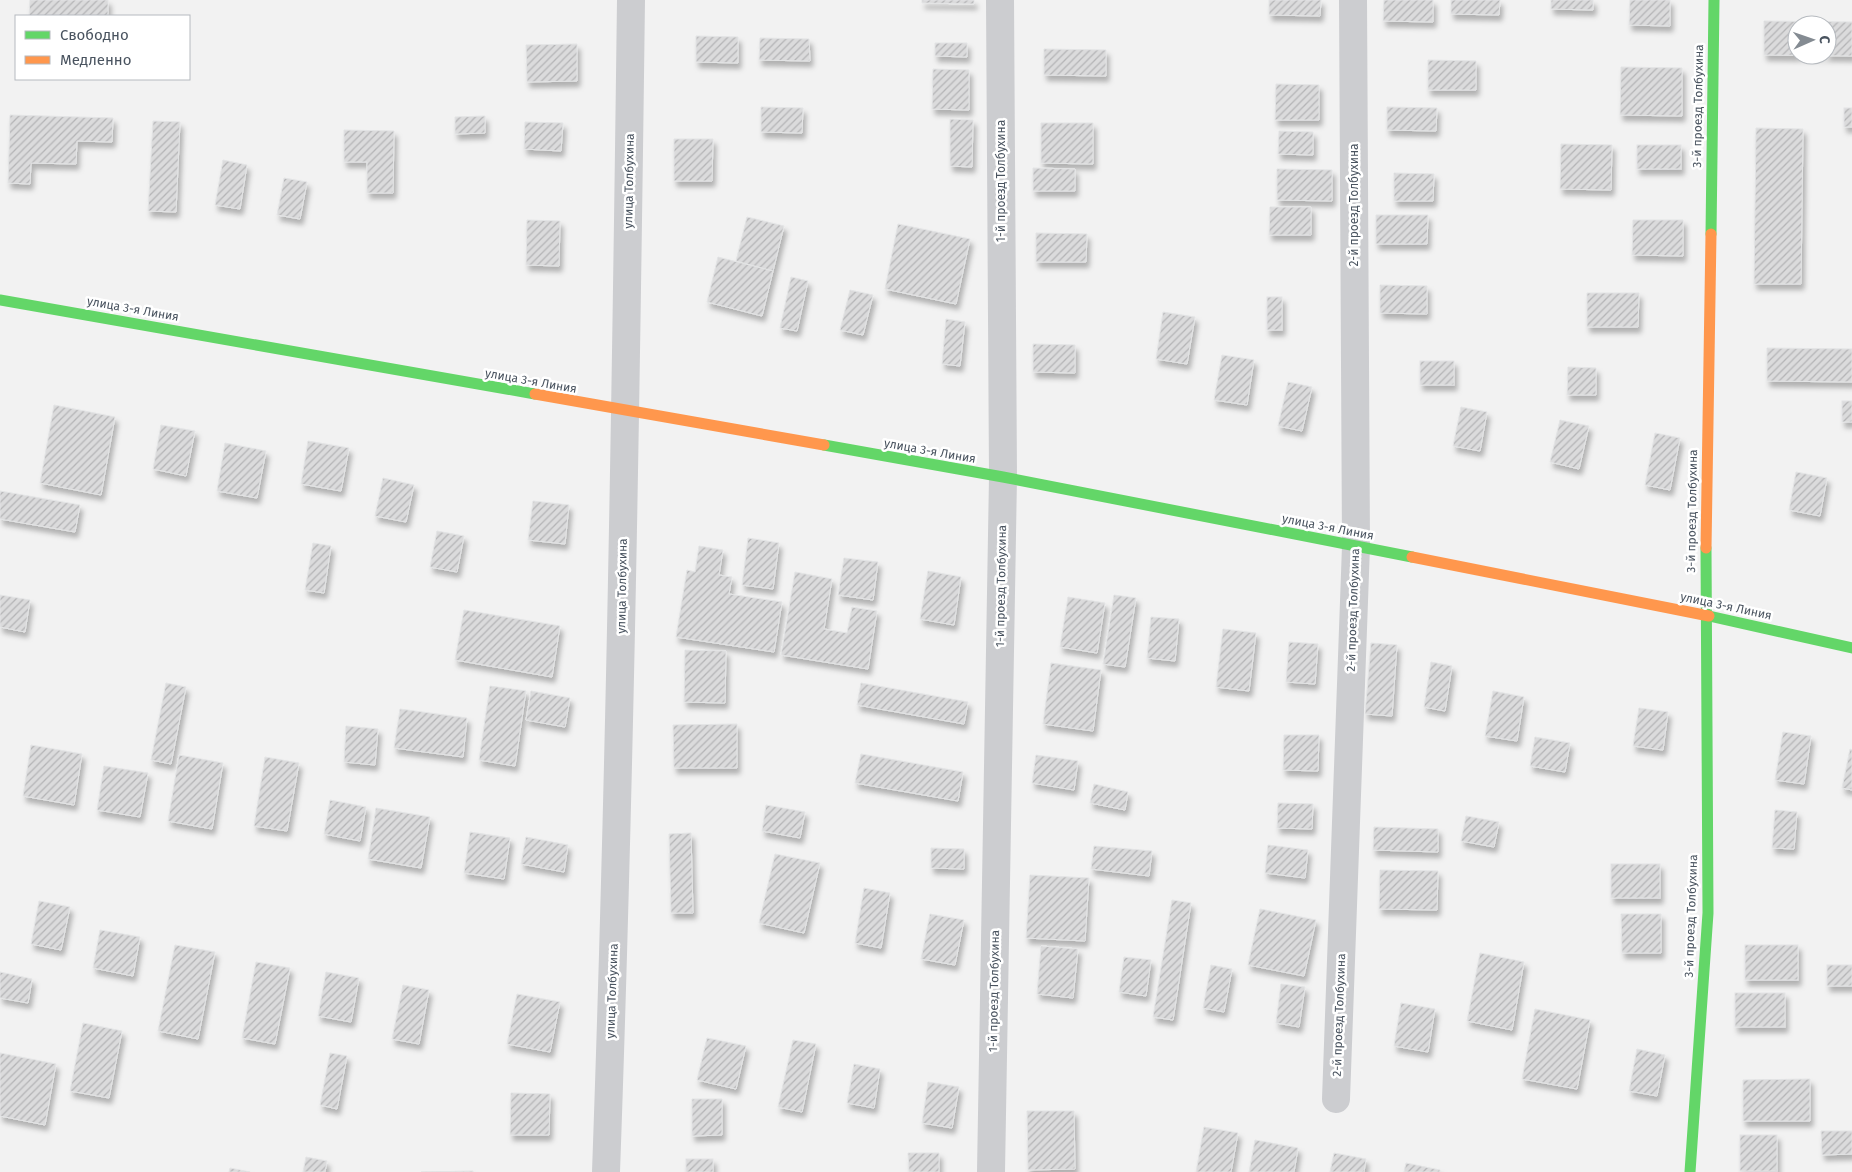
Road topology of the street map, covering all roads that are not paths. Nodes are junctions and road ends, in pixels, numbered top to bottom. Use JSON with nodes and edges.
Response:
{"nodes":[{"id":1,"x":631,"y":0,"type":"edge"},
{"id":2,"x":1000,"y":0,"type":"edge"},
{"id":3,"x":1353,"y":0,"type":"edge"},
{"id":4,"x":1714,"y":0,"type":"edge"},
{"id":5,"x":0,"y":300,"type":"edge"},
{"id":6,"x":626,"y":412,"type":"junction"},
{"id":7,"x":1002,"y":477,"type":"junction"},
{"id":8,"x":1356,"y":546,"type":"junction"},
{"id":9,"x":1705,"y":615,"type":"junction"},
{"id":10,"x":1852,"y":648,"type":"edge"},
{"id":11,"x":1336,"y":1099,"type":"dead end"},
{"id":12,"x":606,"y":1172,"type":"edge"},
{"id":13,"x":991,"y":1172,"type":"edge"},
{"id":14,"x":1690,"y":1172,"type":"edge"}],
"edges":[{"from":1,"to":6,"type":"street","name":"улица Толбухина"},
{"from":2,"to":7,"type":"street","name":"1-й проезд Толбухина"},
{"from":3,"to":8,"type":"street","name":"2-й проезд Толбухина"},
{"from":4,"to":9,"type":"street","name":"3-й проезд Толбухина"},
{"from":5,"to":6,"type":"street","name":"улица 3-я Линия"},
{"from":6,"to":7,"type":"street","name":"улица 3-я Линия"},
{"from":6,"to":12,"type":"street","name":"улица Толбухина"},
{"from":7,"to":8,"type":"street","name":"улица 3-я Линия"},
{"from":7,"to":13,"type":"street","name":"1-й проезд Толбухина"},
{"from":8,"to":9,"type":"street","name":"улица 3-я Линия"},
{"from":8,"to":11,"type":"street","name":"2-й проезд Толбухина"},
{"from":9,"to":10,"type":"street","name":"улица 3-я Линия"},
{"from":9,"to":14,"type":"street","name":"3-й проезд Толбухина"}]}
